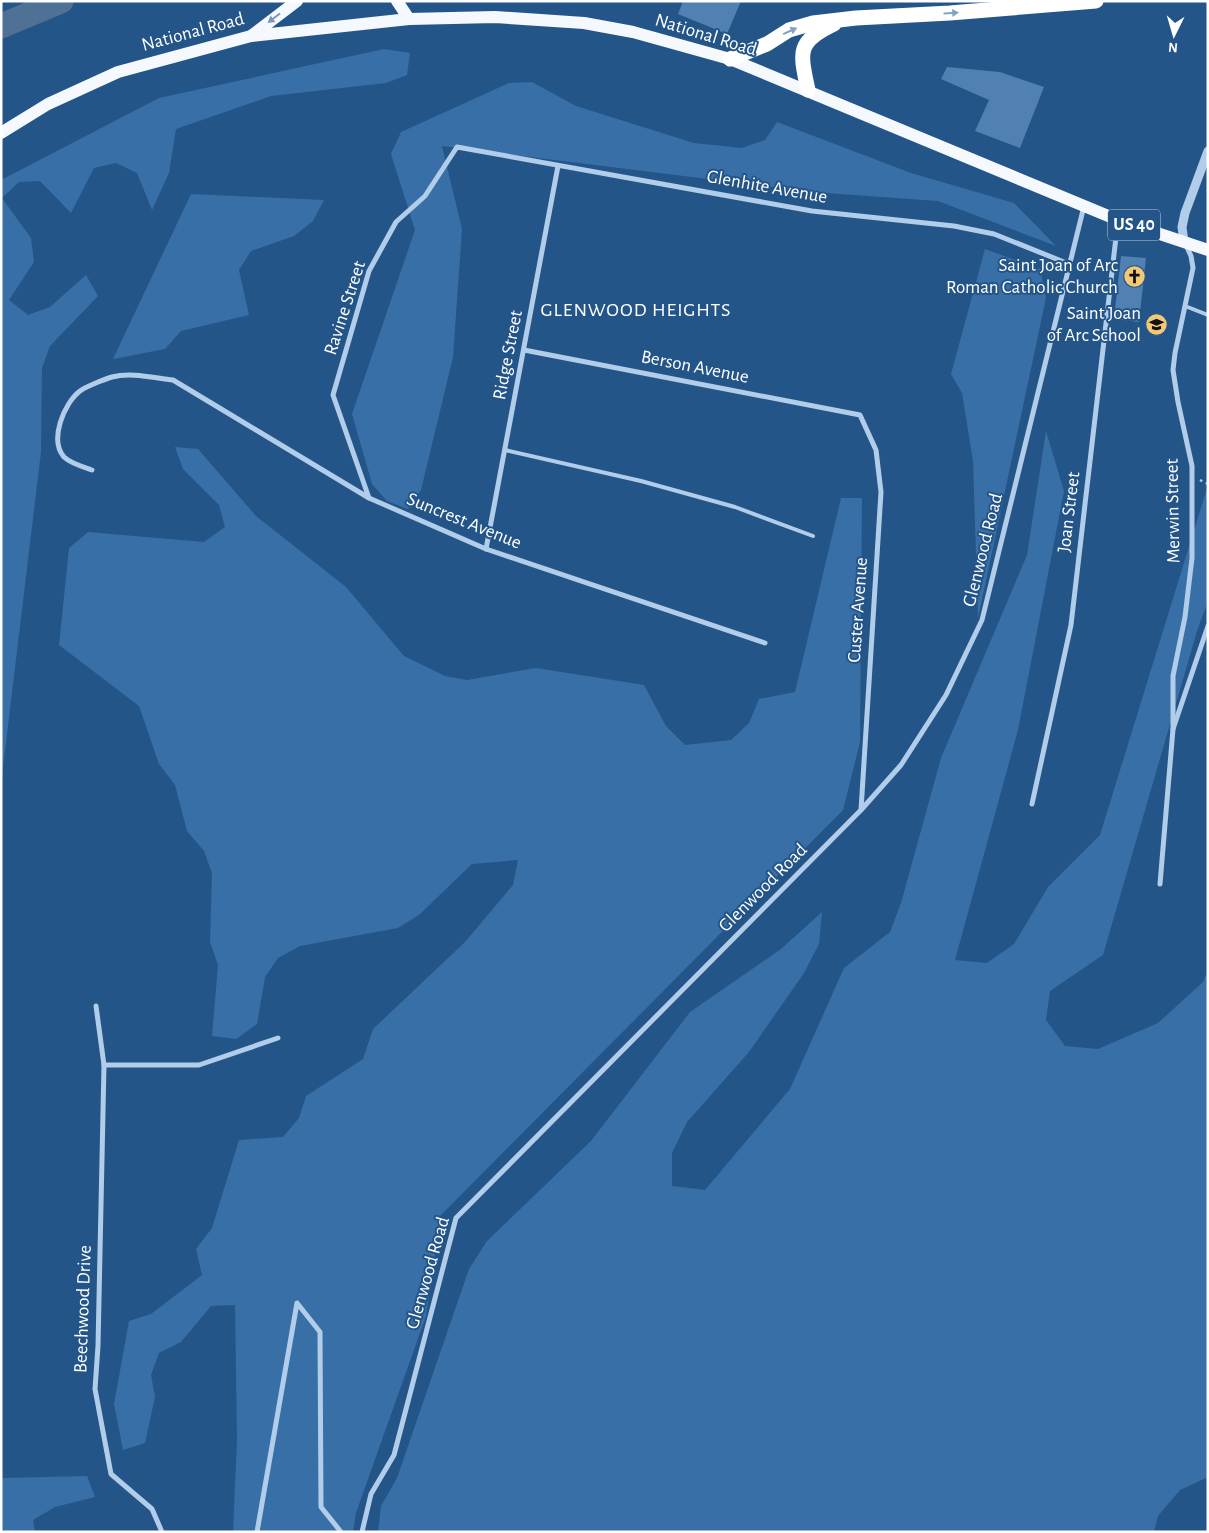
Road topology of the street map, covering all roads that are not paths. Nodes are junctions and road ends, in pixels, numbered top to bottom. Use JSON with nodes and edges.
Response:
{"nodes":[{"id":1,"x":297,"y":1,"type":"edge"},
{"id":2,"x":398,"y":1,"type":"edge"},
{"id":3,"x":1096,"y":1,"type":"edge"},
{"id":4,"x":409,"y":19,"type":"junction"},
{"id":5,"x":844,"y":19,"type":"junction"},
{"id":6,"x":251,"y":36,"type":"junction"},
{"id":7,"x":730,"y":59,"type":"junction"},
{"id":8,"x":808,"y":90,"type":"junction"},
{"id":9,"x":1,"y":133,"type":"edge"},
{"id":10,"x":457,"y":147,"type":"joint"},
{"id":11,"x":1208,"y":151,"type":"edge"},
{"id":12,"x":558,"y":166,"type":"junction"},
{"id":13,"x":1084,"y":205,"type":"junction"},
{"id":14,"x":1118,"y":220,"type":"junction"},
{"id":15,"x":1184,"y":242,"type":"junction"},
{"id":16,"x":1208,"y":250,"type":"edge"},
{"id":17,"x":1069,"y":264,"type":"junction"},
{"id":18,"x":1184,"y":306,"type":"junction"},
{"id":19,"x":1208,"y":315,"type":"edge"},
{"id":20,"x":524,"y":350,"type":"junction"},
{"id":21,"x":860,"y":415,"type":"joint"},
{"id":22,"x":505,"y":450,"type":"junction"},
{"id":23,"x":92,"y":470,"type":"dead end"},
{"id":24,"x":369,"y":498,"type":"junction"},
{"id":25,"x":813,"y":536,"type":"dead end"},
{"id":26,"x":486,"y":549,"type":"junction"},
{"id":27,"x":1208,"y":626,"type":"edge"},
{"id":28,"x":765,"y":642,"type":"dead end"},
{"id":29,"x":1173,"y":729,"type":"junction"},
{"id":30,"x":1032,"y":804,"type":"dead end"},
{"id":31,"x":861,"y":810,"type":"junction"},
{"id":32,"x":1160,"y":884,"type":"dead end"},
{"id":33,"x":96,"y":1006,"type":"dead end"},
{"id":34,"x":278,"y":1038,"type":"dead end"},
{"id":35,"x":104,"y":1066,"type":"junction"},
{"id":36,"x":162,"y":1532,"type":"edge"},
{"id":37,"x":256,"y":1532,"type":"edge"},
{"id":38,"x":341,"y":1532,"type":"edge"},
{"id":39,"x":362,"y":1532,"type":"edge"}],
"edges":[{"from":1,"to":6,"type":"main road","one_way":true},
{"from":2,"to":4,"type":"main road"},
{"from":5,"to":3,"type":"highway","one_way":true},
{"from":4,"to":6,"type":"main road","name":"National Road","number":"US 40"},
{"from":4,"to":7,"type":"main road","name":"National Road","number":"US 40"},
{"from":7,"to":5,"type":"highway","one_way":true},
{"from":5,"to":8,"type":"highway"},
{"from":6,"to":9,"type":"main road","name":"National Road","number":"US 40"},
{"from":7,"to":8,"type":"main road","name":"National Road","number":"US 40"},
{"from":8,"to":13,"type":"main road","name":"National Road","number":"US 40"},
{"from":10,"to":12,"type":"street","name":"Glenhite Avenue"},
{"from":10,"to":24,"type":"street","name":"Ravine Street"},
{"from":11,"to":15,"type":"street","name":"Merwin Street"},
{"from":12,"to":17,"type":"street","name":"Glenhite Avenue"},
{"from":12,"to":20,"type":"street","name":"Ridge Street"},
{"from":13,"to":14,"type":"main road","name":"National Road","number":"US 40"},
{"from":13,"to":17,"type":"street","name":"Glenwood Road"},
{"from":14,"to":15,"type":"main road","name":"National Road","number":"US 40"},
{"from":14,"to":30,"type":"street","name":"Joan Street"},
{"from":15,"to":16,"type":"main road","name":"National Road","number":"US 40"},
{"from":15,"to":18,"type":"street","name":"Merwin Street"},
{"from":17,"to":31,"type":"street","name":"Glenwood Road"},
{"from":18,"to":19,"type":"lane"},
{"from":18,"to":29,"type":"street","name":"Merwin Street"},
{"from":20,"to":21,"type":"street","name":"Berson Avenue"},
{"from":20,"to":22,"type":"street","name":"Ridge Street"},
{"from":21,"to":31,"type":"street","name":"Custer Avenue"},
{"from":22,"to":25,"type":"lane"},
{"from":22,"to":26,"type":"street","name":"Ridge Street"},
{"from":23,"to":24,"type":"street","name":"Suncrest Avenue"},
{"from":24,"to":26,"type":"street","name":"Suncrest Avenue"},
{"from":26,"to":28,"type":"street","name":"Suncrest Avenue"},
{"from":27,"to":29,"type":"street","name":"Merwin Street"},
{"from":29,"to":32,"type":"street","name":"Merwin Street"},
{"from":31,"to":39,"type":"street","name":"Glenwood Road"},
{"from":33,"to":35,"type":"street","name":"Beechwood Drive"},
{"from":34,"to":35,"type":"street"},
{"from":35,"to":36,"type":"street","name":"Beechwood Drive"},
{"from":37,"to":38,"type":"street"}]}
